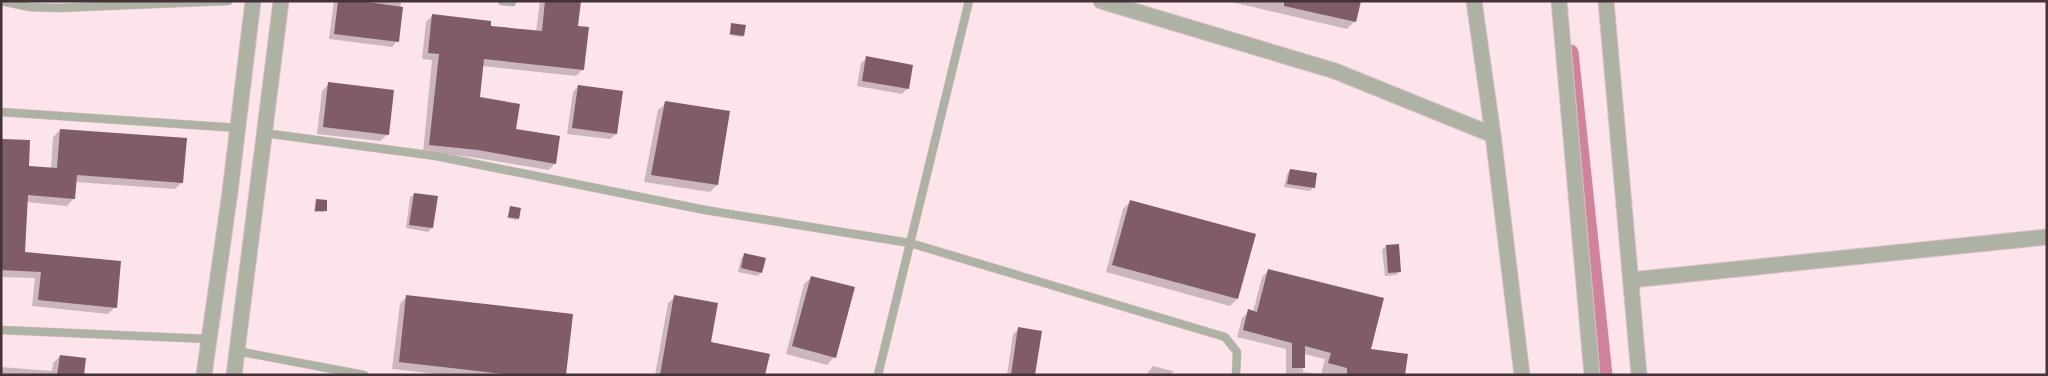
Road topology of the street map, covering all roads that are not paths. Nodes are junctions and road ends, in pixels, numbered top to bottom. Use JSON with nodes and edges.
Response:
{"nodes":[{"id":1,"x":1,"y":1,"type":"edge"},
{"id":2,"x":228,"y":1,"type":"edge"},
{"id":3,"x":253,"y":1,"type":"edge"},
{"id":4,"x":281,"y":1,"type":"edge"},
{"id":5,"x":502,"y":1,"type":"edge"},
{"id":6,"x":969,"y":1,"type":"edge"},
{"id":7,"x":1100,"y":1,"type":"edge"},
{"id":8,"x":1474,"y":1,"type":"edge"},
{"id":9,"x":1559,"y":1,"type":"edge"},
{"id":10,"x":1606,"y":1,"type":"edge"},
{"id":11,"x":512,"y":2,"type":"edge"},
{"id":12,"x":1,"y":112,"type":"edge"},
{"id":13,"x":239,"y":128,"type":"junction"},
{"id":14,"x":264,"y":133,"type":"junction"},
{"id":15,"x":1493,"y":135,"type":"junction"},
{"id":16,"x":2047,"y":237,"type":"edge"},
{"id":17,"x":910,"y":243,"type":"junction"},
{"id":18,"x":1631,"y":280,"type":"junction"},
{"id":19,"x":1,"y":330,"type":"edge"},
{"id":20,"x":208,"y":339,"type":"junction"},
{"id":21,"x":236,"y":351,"type":"junction"},
{"id":22,"x":204,"y":375,"type":"edge"},
{"id":23,"x":234,"y":375,"type":"edge"},
{"id":24,"x":364,"y":375,"type":"edge"},
{"id":25,"x":878,"y":375,"type":"edge"},
{"id":26,"x":1236,"y":375,"type":"edge"},
{"id":27,"x":1522,"y":375,"type":"edge"},
{"id":28,"x":1592,"y":375,"type":"edge"},
{"id":29,"x":1639,"y":375,"type":"edge"}],
"edges":[{"from":1,"to":2,"type":"lane"},
{"from":3,"to":13,"type":"street"},
{"from":4,"to":14,"type":"street"},
{"from":5,"to":11,"type":"lane"},
{"from":6,"to":17,"type":"lane"},
{"from":7,"to":15,"type":"street"},
{"from":8,"to":15,"type":"street"},
{"from":9,"to":28,"type":"street"},
{"from":10,"to":18,"type":"street"},
{"from":12,"to":13,"type":"lane"},
{"from":13,"to":14,"type":"street"},
{"from":13,"to":20,"type":"street"},
{"from":14,"to":17,"type":"lane"},
{"from":14,"to":21,"type":"street"},
{"from":15,"to":27,"type":"street"},
{"from":16,"to":18,"type":"street"},
{"from":17,"to":25,"type":"lane"},
{"from":17,"to":26,"type":"lane"},
{"from":18,"to":29,"type":"street"},
{"from":19,"to":20,"type":"lane"},
{"from":20,"to":22,"type":"street"},
{"from":21,"to":23,"type":"street"},
{"from":21,"to":24,"type":"lane"}]}
